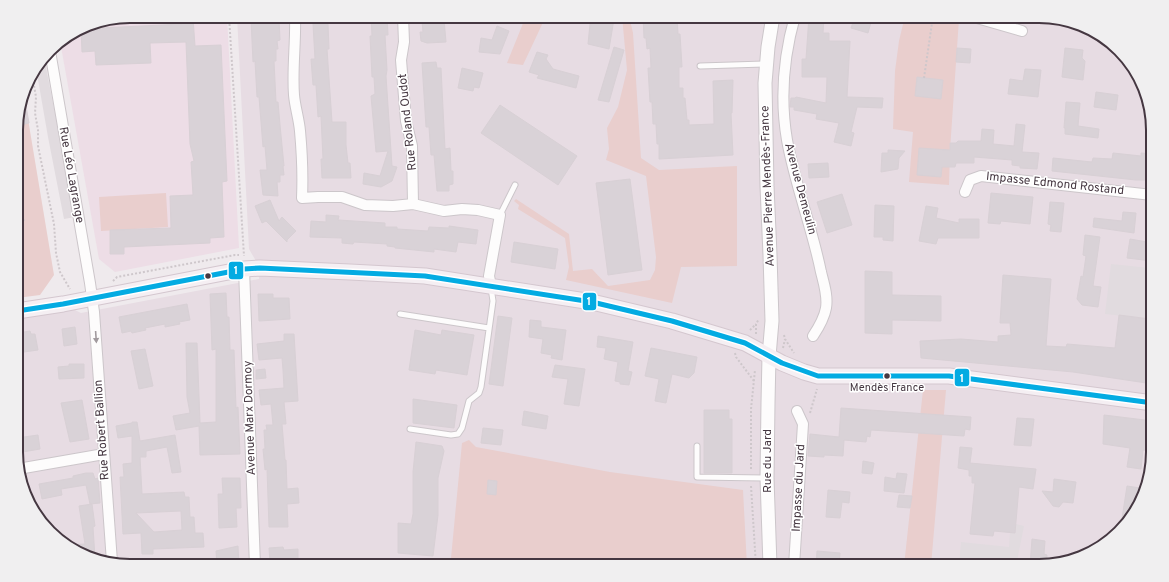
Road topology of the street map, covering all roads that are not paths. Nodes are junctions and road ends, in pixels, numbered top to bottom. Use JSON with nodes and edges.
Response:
{"nodes":[{"id":1,"x":295,"y":23,"type":"edge"},
{"id":2,"x":403,"y":23,"type":"edge"},
{"id":3,"x":772,"y":23,"type":"edge"},
{"id":4,"x":793,"y":23,"type":"edge"},
{"id":5,"x":994,"y":23,"type":"edge"},
{"id":6,"x":1022,"y":31,"type":"dead end"},
{"id":7,"x":51,"y":59,"type":"edge"},
{"id":8,"x":766,"y":64,"type":"junction"},
{"id":9,"x":700,"y":66,"type":"dead end"},
{"id":10,"x":515,"y":185,"type":"dead end"},
{"id":11,"x":965,"y":192,"type":"dead end"},
{"id":12,"x":1146,"y":194,"type":"edge"},
{"id":13,"x":413,"y":204,"type":"junction"},
{"id":14,"x":500,"y":215,"type":"junction"},
{"id":15,"x":244,"y":263,"type":"junction"},
{"id":16,"x":491,"y":286,"type":"junction"},
{"id":17,"x":92,"y":298,"type":"junction"},
{"id":18,"x":23,"y":310,"type":"edge"},
{"id":19,"x":400,"y":314,"type":"dead end"},
{"id":20,"x":489,"y":328,"type":"junction"},
{"id":21,"x":813,"y":336,"type":"dead end"},
{"id":22,"x":769,"y":356,"type":"junction"},
{"id":23,"x":1146,"y":402,"type":"edge"},
{"id":24,"x":797,"y":411,"type":"dead end"},
{"id":25,"x":410,"y":429,"type":"dead end"},
{"id":26,"x":697,"y":446,"type":"dead end"},
{"id":27,"x":104,"y":454,"type":"junction"},
{"id":28,"x":24,"y":468,"type":"edge"},
{"id":29,"x":767,"y":478,"type":"junction"},
{"id":30,"x":112,"y":557,"type":"edge"},
{"id":31,"x":255,"y":559,"type":"edge"},
{"id":32,"x":770,"y":559,"type":"edge"},
{"id":33,"x":794,"y":559,"type":"edge"}],
"edges":[{"from":1,"to":13,"type":"street"},
{"from":2,"to":13,"type":"street","name":"Rue Roland Oudot"},
{"from":3,"to":8,"type":"street","name":"Avenue Pierre Mendès-France"},
{"from":4,"to":21,"type":"street","name":"Avenue Demeulin"},
{"from":5,"to":6,"type":"street"},
{"from":7,"to":17,"type":"street","name":"Rue Léo Lagrange"},
{"from":8,"to":9,"type":"lane"},
{"from":8,"to":22,"type":"street","name":"Avenue Pierre Mendès-France"},
{"from":10,"to":14,"type":"lane"},
{"from":11,"to":12,"type":"street","name":"Impasse Edmond Rostand"},
{"from":13,"to":14,"type":"street"},
{"from":14,"to":16,"type":"street"},
{"from":15,"to":16,"type":"main road"},
{"from":15,"to":17,"type":"main road"},
{"from":15,"to":31,"type":"street","name":"Avenue Marx Dormoy"},
{"from":16,"to":20,"type":"lane"},
{"from":16,"to":22,"type":"main road"},
{"from":17,"to":18,"type":"main road"},
{"from":17,"to":27,"type":"street","name":"Rue Robert Ballion","one_way":true},
{"from":19,"to":20,"type":"lane"},
{"from":20,"to":25,"type":"lane"},
{"from":22,"to":23,"type":"main road"},
{"from":22,"to":29,"type":"street","name":"Rue du Jard"},
{"from":24,"to":33,"type":"street","name":"Impasse du Jard"},
{"from":26,"to":29,"type":"lane"},
{"from":27,"to":28,"type":"street"},
{"from":27,"to":30,"type":"street","name":"Rue Robert Ballion"},
{"from":29,"to":32,"type":"street","name":"Rue du Jard"}]}
